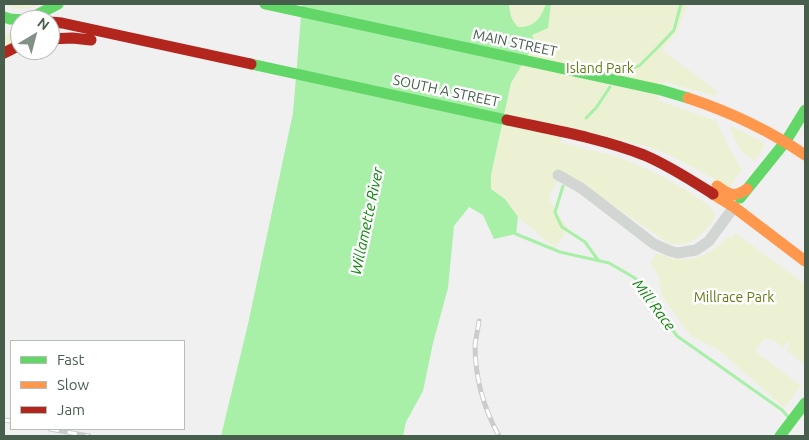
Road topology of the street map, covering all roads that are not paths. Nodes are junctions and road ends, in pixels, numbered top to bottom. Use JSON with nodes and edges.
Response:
{"nodes":[{"id":1,"x":265,"y":4,"type":"edge"},
{"id":2,"x":60,"y":23,"type":"edge"},
{"id":3,"x":60,"y":39,"type":"edge"},
{"id":4,"x":151,"y":43,"type":"junction"},
{"id":5,"x":805,"y":110,"type":"edge"},
{"id":6,"x":786,"y":141,"type":"junction"},
{"id":7,"x":615,"y":145,"type":"junction"},
{"id":8,"x":805,"y":155,"type":"edge"},
{"id":9,"x":558,"y":175,"type":"dead end"},
{"id":10,"x":747,"y":189,"type":"junction"},
{"id":11,"x":734,"y":207,"type":"junction"},
{"id":12,"x":805,"y":261,"type":"edge"},
{"id":13,"x":804,"y":404,"type":"edge"},
{"id":14,"x":780,"y":436,"type":"edge"}],
"edges":[{"from":1,"to":6,"type":"main road","name":"MAIN STREET"},
{"from":2,"to":4,"type":"main road","name":"SOUTH A STREET"},
{"from":3,"to":4,"type":"main road"},
{"from":4,"to":7,"type":"main road","name":"SOUTH A STREET"},
{"from":5,"to":6,"type":"main road"},
{"from":6,"to":8,"type":"main road","name":"MAIN STREET"},
{"from":6,"to":10,"type":"main road"},
{"from":7,"to":10,"type":"main road"},
{"from":7,"to":11,"type":"main road","name":"SOUTH A STREET"},
{"from":9,"to":11,"type":"street"},
{"from":10,"to":11,"type":"main road"},
{"from":11,"to":12,"type":"main road","name":"SOUTH A STREET"},
{"from":13,"to":14,"type":"main road"}]}
